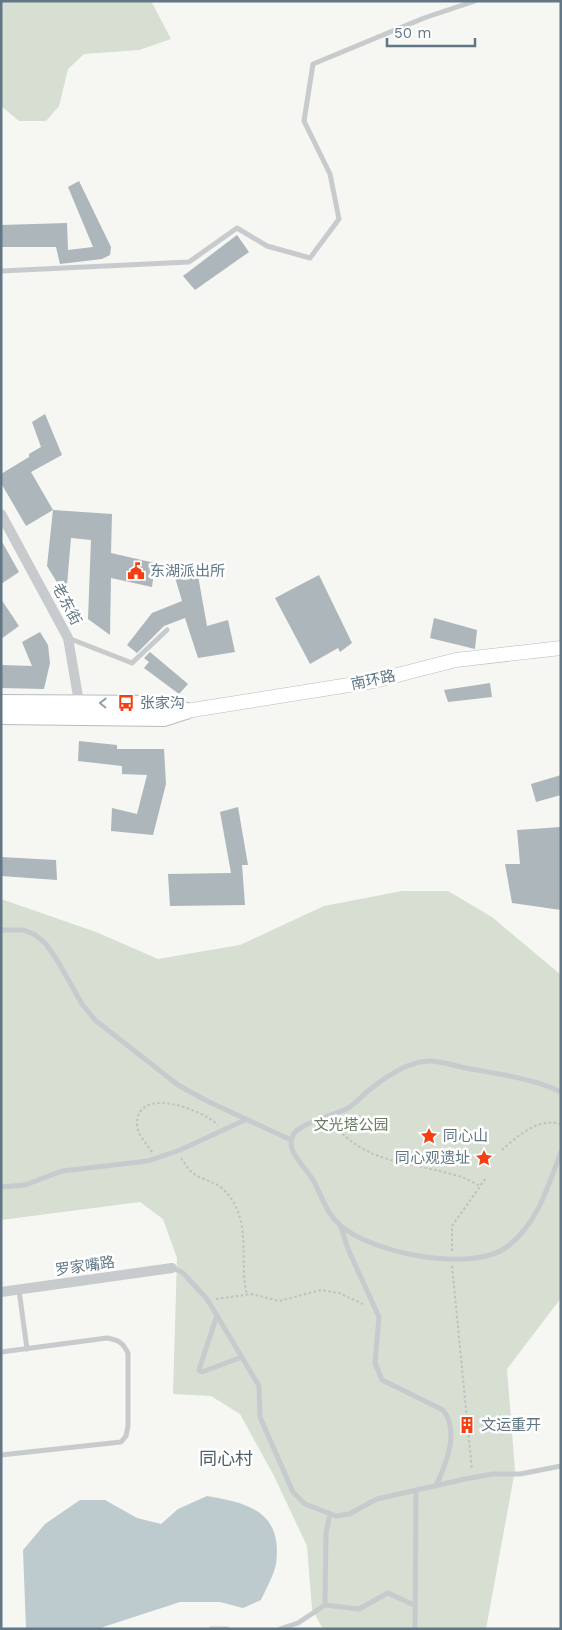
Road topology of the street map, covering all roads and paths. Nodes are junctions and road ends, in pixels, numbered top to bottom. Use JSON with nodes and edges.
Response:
{"nodes":[{"id":1,"x":475,"y":1,"type":"edge"},
{"id":2,"x":1,"y":271,"type":"edge"},
{"id":3,"x":1,"y":514,"type":"edge"},
{"id":4,"x":167,"y":630,"type":"dead end"},
{"id":5,"x":68,"y":638,"type":"junction"},
{"id":6,"x":561,"y":648,"type":"edge"},
{"id":7,"x":1,"y":703,"type":"edge"},
{"id":8,"x":80,"y":710,"type":"junction"},
{"id":9,"x":186,"y":711,"type":"joint"},
{"id":10,"x":1,"y":716,"type":"edge"},
{"id":11,"x":1,"y":930,"type":"edge"},
{"id":12,"x":561,"y":1092,"type":"edge"},
{"id":13,"x":327,"y":1117,"type":"junction"},
{"id":14,"x":245,"y":1120,"type":"junction"},
{"id":15,"x":561,"y":1124,"type":"edge"},
{"id":16,"x":223,"y":1130,"type":"junction"},
{"id":17,"x":291,"y":1140,"type":"junction"},
{"id":18,"x":502,"y":1150,"type":"dead end"},
{"id":19,"x":177,"y":1151,"type":"junction"},
{"id":20,"x":560,"y":1154,"type":"edge"},
{"id":21,"x":156,"y":1158,"type":"junction"},
{"id":22,"x":486,"y":1178,"type":"dead end"},
{"id":23,"x":1,"y":1186,"type":"edge"},
{"id":24,"x":480,"y":1186,"type":"junction"},
{"id":25,"x":341,"y":1226,"type":"junction"},
{"id":26,"x":452,"y":1260,"type":"junction"},
{"id":27,"x":172,"y":1268,"type":"joint"},
{"id":28,"x":19,"y":1290,"type":"junction"},
{"id":29,"x":1,"y":1292,"type":"edge"},
{"id":30,"x":246,"y":1295,"type":"junction"},
{"id":31,"x":209,"y":1303,"type":"junction"},
{"id":32,"x":375,"y":1307,"type":"junction"},
{"id":33,"x":217,"y":1315,"type":"junction"},
{"id":34,"x":27,"y":1349,"type":"junction"},
{"id":35,"x":1,"y":1352,"type":"edge"},
{"id":36,"x":242,"y":1357,"type":"junction"},
{"id":37,"x":1,"y":1455,"type":"edge"},
{"id":38,"x":561,"y":1466,"type":"edge"},
{"id":39,"x":472,"y":1478,"type":"junction"},
{"id":40,"x":436,"y":1486,"type":"junction"},
{"id":41,"x":416,"y":1491,"type":"junction"},
{"id":42,"x":330,"y":1514,"type":"junction"},
{"id":43,"x":325,"y":1605,"type":"junction"},
{"id":44,"x":414,"y":1605,"type":"junction"},
{"id":45,"x":211,"y":1629,"type":"edge"},
{"id":46,"x":227,"y":1629,"type":"edge"},
{"id":47,"x":280,"y":1629,"type":"edge"},
{"id":48,"x":415,"y":1629,"type":"edge"}],
"edges":[{"from":1,"to":2,"type":"lane"},
{"from":3,"to":5,"type":"street","name":"老东街"},
{"from":4,"to":5,"type":"lane"},
{"from":5,"to":8,"type":"street","name":"老东街"},
{"from":6,"to":9,"type":"main road","name":"南环路"},
{"from":7,"to":8,"type":"main road","name":"南环路"},
{"from":8,"to":9,"type":"main road","name":"南环路"},
{"from":8,"to":10,"type":"main road","name":"南环路"},
{"from":11,"to":14,"type":"lane"},
{"from":12,"to":13,"type":"lane"},
{"from":13,"to":17,"type":"lane"},
{"from":13,"to":24,"type":"path"},
{"from":14,"to":16,"type":"lane"},
{"from":14,"to":17,"type":"lane"},
{"from":15,"to":18,"type":"path"},
{"from":16,"to":19,"type":"lane"},
{"from":16,"to":21,"type":"path"},
{"from":17,"to":25,"type":"lane"},
{"from":19,"to":21,"type":"lane"},
{"from":19,"to":30,"type":"path"},
{"from":20,"to":26,"type":"lane"},
{"from":21,"to":23,"type":"lane"},
{"from":22,"to":24,"type":"path"},
{"from":24,"to":26,"type":"path"},
{"from":25,"to":26,"type":"lane"},
{"from":25,"to":32,"type":"lane"},
{"from":26,"to":39,"type":"path"},
{"from":27,"to":28,"type":"street","name":"罗家嘴路"},
{"from":27,"to":31,"type":"lane"},
{"from":28,"to":29,"type":"street","name":"罗家嘴路"},
{"from":28,"to":34,"type":"lane"},
{"from":30,"to":31,"type":"path"},
{"from":30,"to":32,"type":"path"},
{"from":31,"to":33,"type":"lane"},
{"from":32,"to":40,"type":"lane"},
{"from":33,"to":36,"type":"lane"},
{"from":33,"to":36,"type":"lane"},
{"from":34,"to":35,"type":"lane"},
{"from":34,"to":37,"type":"lane"},
{"from":36,"to":42,"type":"lane"},
{"from":38,"to":39,"type":"lane"},
{"from":39,"to":40,"type":"lane"},
{"from":40,"to":41,"type":"lane"},
{"from":41,"to":42,"type":"lane"},
{"from":41,"to":44,"type":"lane"},
{"from":42,"to":43,"type":"lane"},
{"from":43,"to":44,"type":"lane"},
{"from":43,"to":47,"type":"lane"},
{"from":44,"to":48,"type":"lane"},
{"from":45,"to":46,"type":"lane"}]}
